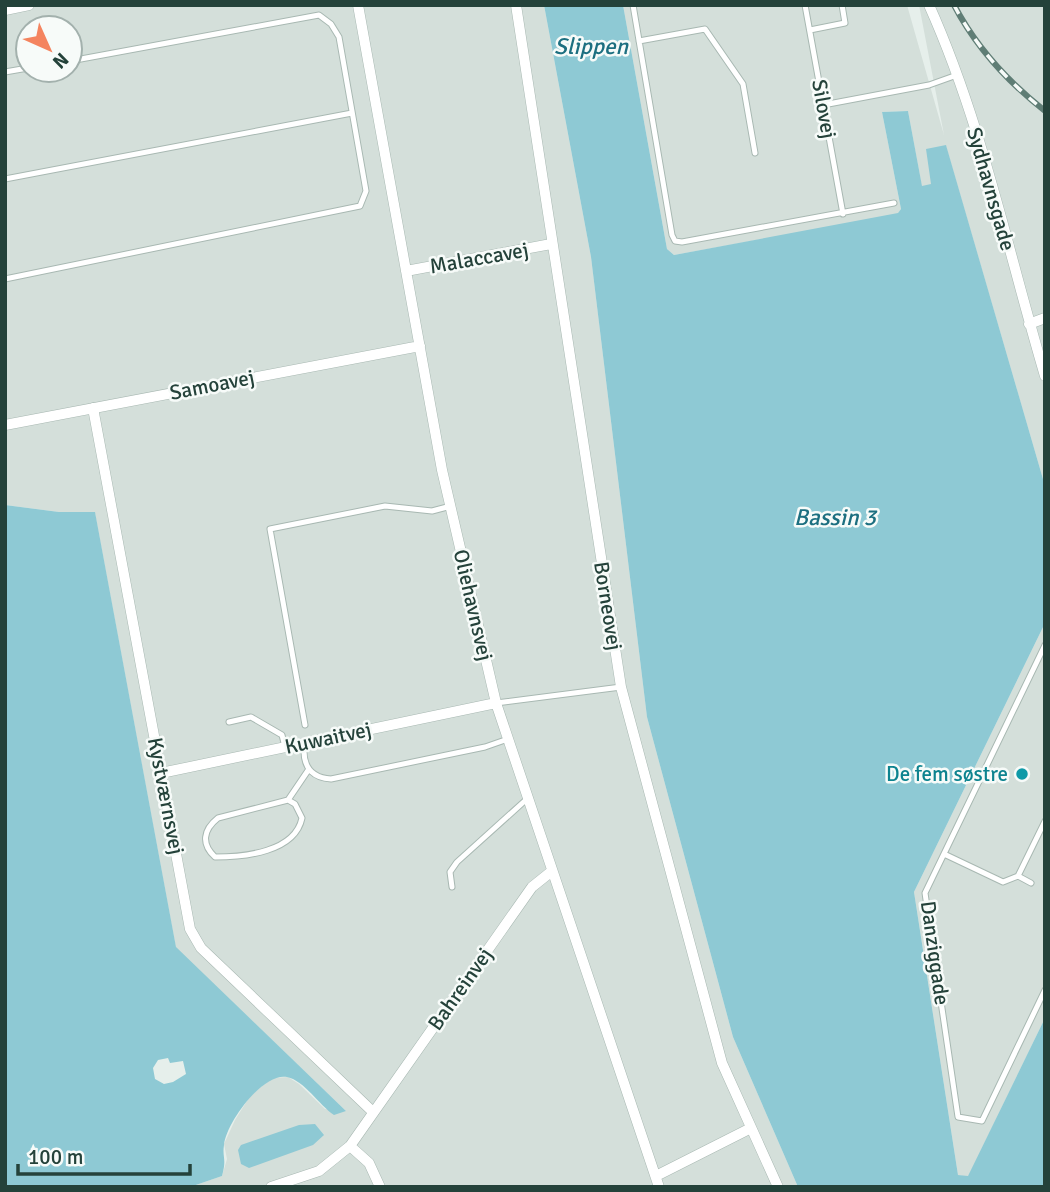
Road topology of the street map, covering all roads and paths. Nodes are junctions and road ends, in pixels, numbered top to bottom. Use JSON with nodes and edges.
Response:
{"nodes":[{"id":1,"x":29,"y":5,"type":"edge"},
{"id":2,"x":358,"y":5,"type":"edge"},
{"id":3,"x":516,"y":5,"type":"edge"},
{"id":4,"x":633,"y":5,"type":"edge"},
{"id":5,"x":805,"y":5,"type":"edge"},
{"id":6,"x":842,"y":5,"type":"edge"},
{"id":7,"x":929,"y":5,"type":"edge"},
{"id":8,"x":5,"y":10,"type":"edge"},
{"id":9,"x":810,"y":30,"type":"junction"},
{"id":10,"x":639,"y":41,"type":"junction"},
{"id":11,"x":84,"y":58,"type":"edge"},
{"id":12,"x":957,"y":75,"type":"junction"},
{"id":13,"x":823,"y":105,"type":"junction"},
{"id":14,"x":352,"y":113,"type":"junction"},
{"id":15,"x":755,"y":153,"type":"dead end"},
{"id":16,"x":5,"y":179,"type":"edge"},
{"id":17,"x":894,"y":203,"type":"dead end"},
{"id":18,"x":843,"y":214,"type":"junction"},
{"id":19,"x":551,"y":244,"type":"junction"},
{"id":20,"x":406,"y":271,"type":"junction"},
{"id":21,"x":5,"y":279,"type":"edge"},
{"id":22,"x":1045,"y":318,"type":"edge"},
{"id":23,"x":1029,"y":324,"type":"junction"},
{"id":24,"x":420,"y":346,"type":"junction"},
{"id":25,"x":1045,"y":376,"type":"edge"},
{"id":26,"x":93,"y":408,"type":"junction"},
{"id":27,"x":5,"y":425,"type":"edge"},
{"id":28,"x":451,"y":506,"type":"junction"},
{"id":29,"x":1045,"y":645,"type":"edge"},
{"id":30,"x":621,"y":687,"type":"junction"},
{"id":31,"x":496,"y":703,"type":"junction"},
{"id":32,"x":229,"y":722,"type":"dead end"},
{"id":33,"x":305,"y":725,"type":"dead end"},
{"id":34,"x":508,"y":739,"type":"junction"},
{"id":35,"x":311,"y":741,"type":"junction"},
{"id":36,"x":285,"y":747,"type":"junction"},
{"id":37,"x":309,"y":769,"type":"junction"},
{"id":38,"x":161,"y":773,"type":"junction"},
{"id":39,"x":528,"y":798,"type":"junction"},
{"id":40,"x":288,"y":800,"type":"junction"},
{"id":41,"x":1045,"y":821,"type":"edge"},
{"id":42,"x":944,"y":854,"type":"junction"},
{"id":43,"x":552,"y":871,"type":"junction"},
{"id":44,"x":1018,"y":876,"type":"junction"},
{"id":45,"x":1031,"y":883,"type":"dead end"},
{"id":46,"x":452,"y":887,"type":"dead end"},
{"id":47,"x":1045,"y":990,"type":"edge"},
{"id":48,"x":373,"y":1112,"type":"junction"},
{"id":49,"x":751,"y":1128,"type":"junction"},
{"id":50,"x":350,"y":1146,"type":"junction"},
{"id":51,"x":656,"y":1183,"type":"edge"},
{"id":52,"x":271,"y":1187,"type":"edge"},
{"id":53,"x":380,"y":1187,"type":"edge"},
{"id":54,"x":778,"y":1187,"type":"edge"}],
"edges":[{"from":1,"to":8,"type":"street"},
{"from":2,"to":20,"type":"street","name":"Oliehavnsvej"},
{"from":3,"to":19,"type":"street","name":"Borneovej"},
{"from":4,"to":10,"type":"lane"},
{"from":5,"to":9,"type":"lane","name":"Silovej"},
{"from":6,"to":9,"type":"lane"},
{"from":7,"to":12,"type":"street","name":"Sydhavnsgade"},
{"from":9,"to":13,"type":"lane","name":"Silovej"},
{"from":10,"to":15,"type":"lane"},
{"from":10,"to":18,"type":"lane"},
{"from":11,"to":14,"type":"lane"},
{"from":12,"to":13,"type":"lane"},
{"from":12,"to":23,"type":"street","name":"Sydhavnsgade"},
{"from":13,"to":18,"type":"lane","name":"Silovej"},
{"from":14,"to":16,"type":"lane"},
{"from":14,"to":21,"type":"lane"},
{"from":17,"to":18,"type":"lane"},
{"from":19,"to":20,"type":"street","name":"Malaccavej"},
{"from":19,"to":30,"type":"street","name":"Borneovej"},
{"from":20,"to":24,"type":"street","name":"Oliehavnsvej"},
{"from":22,"to":23,"type":"street"},
{"from":23,"to":25,"type":"street","name":"Sydhavnsgade"},
{"from":24,"to":26,"type":"street","name":"Samoavej"},
{"from":24,"to":28,"type":"street","name":"Oliehavnsvej"},
{"from":26,"to":27,"type":"street","name":"Samoavej"},
{"from":26,"to":38,"type":"street","name":"Kystværnsvej"},
{"from":28,"to":31,"type":"street","name":"Oliehavnsvej"},
{"from":28,"to":33,"type":"lane"},
{"from":29,"to":42,"type":"lane","name":"Danziggade"},
{"from":30,"to":31,"type":"lane"},
{"from":30,"to":49,"type":"street","name":"Borneovej"},
{"from":31,"to":34,"type":"street","name":"Oliehavnsvej"},
{"from":31,"to":35,"type":"street","name":"Kuwaitvej"},
{"from":32,"to":36,"type":"lane"},
{"from":34,"to":37,"type":"lane"},
{"from":34,"to":39,"type":"street","name":"Oliehavnsvej"},
{"from":35,"to":36,"type":"street","name":"Kuwaitvej"},
{"from":35,"to":37,"type":"lane"},
{"from":36,"to":38,"type":"street","name":"Kuwaitvej"},
{"from":37,"to":40,"type":"lane"},
{"from":38,"to":48,"type":"street","name":"Kystværnsvej"},
{"from":39,"to":43,"type":"street","name":"Oliehavnsvej"},
{"from":39,"to":46,"type":"lane"},
{"from":40,"to":40,"type":"lane"},
{"from":41,"to":44,"type":"lane"},
{"from":42,"to":44,"type":"lane"},
{"from":42,"to":47,"type":"lane","name":"Danziggade"},
{"from":43,"to":48,"type":"street","name":"Bahreinvej"},
{"from":43,"to":51,"type":"street","name":"Oliehavnsvej"},
{"from":44,"to":45,"type":"lane"},
{"from":48,"to":50,"type":"street","name":"Bahreinvej"},
{"from":49,"to":51,"type":"street"},
{"from":49,"to":54,"type":"street","name":"Borneovej"},
{"from":50,"to":52,"type":"street","name":"Bahreinvej"},
{"from":50,"to":53,"type":"street"}]}
